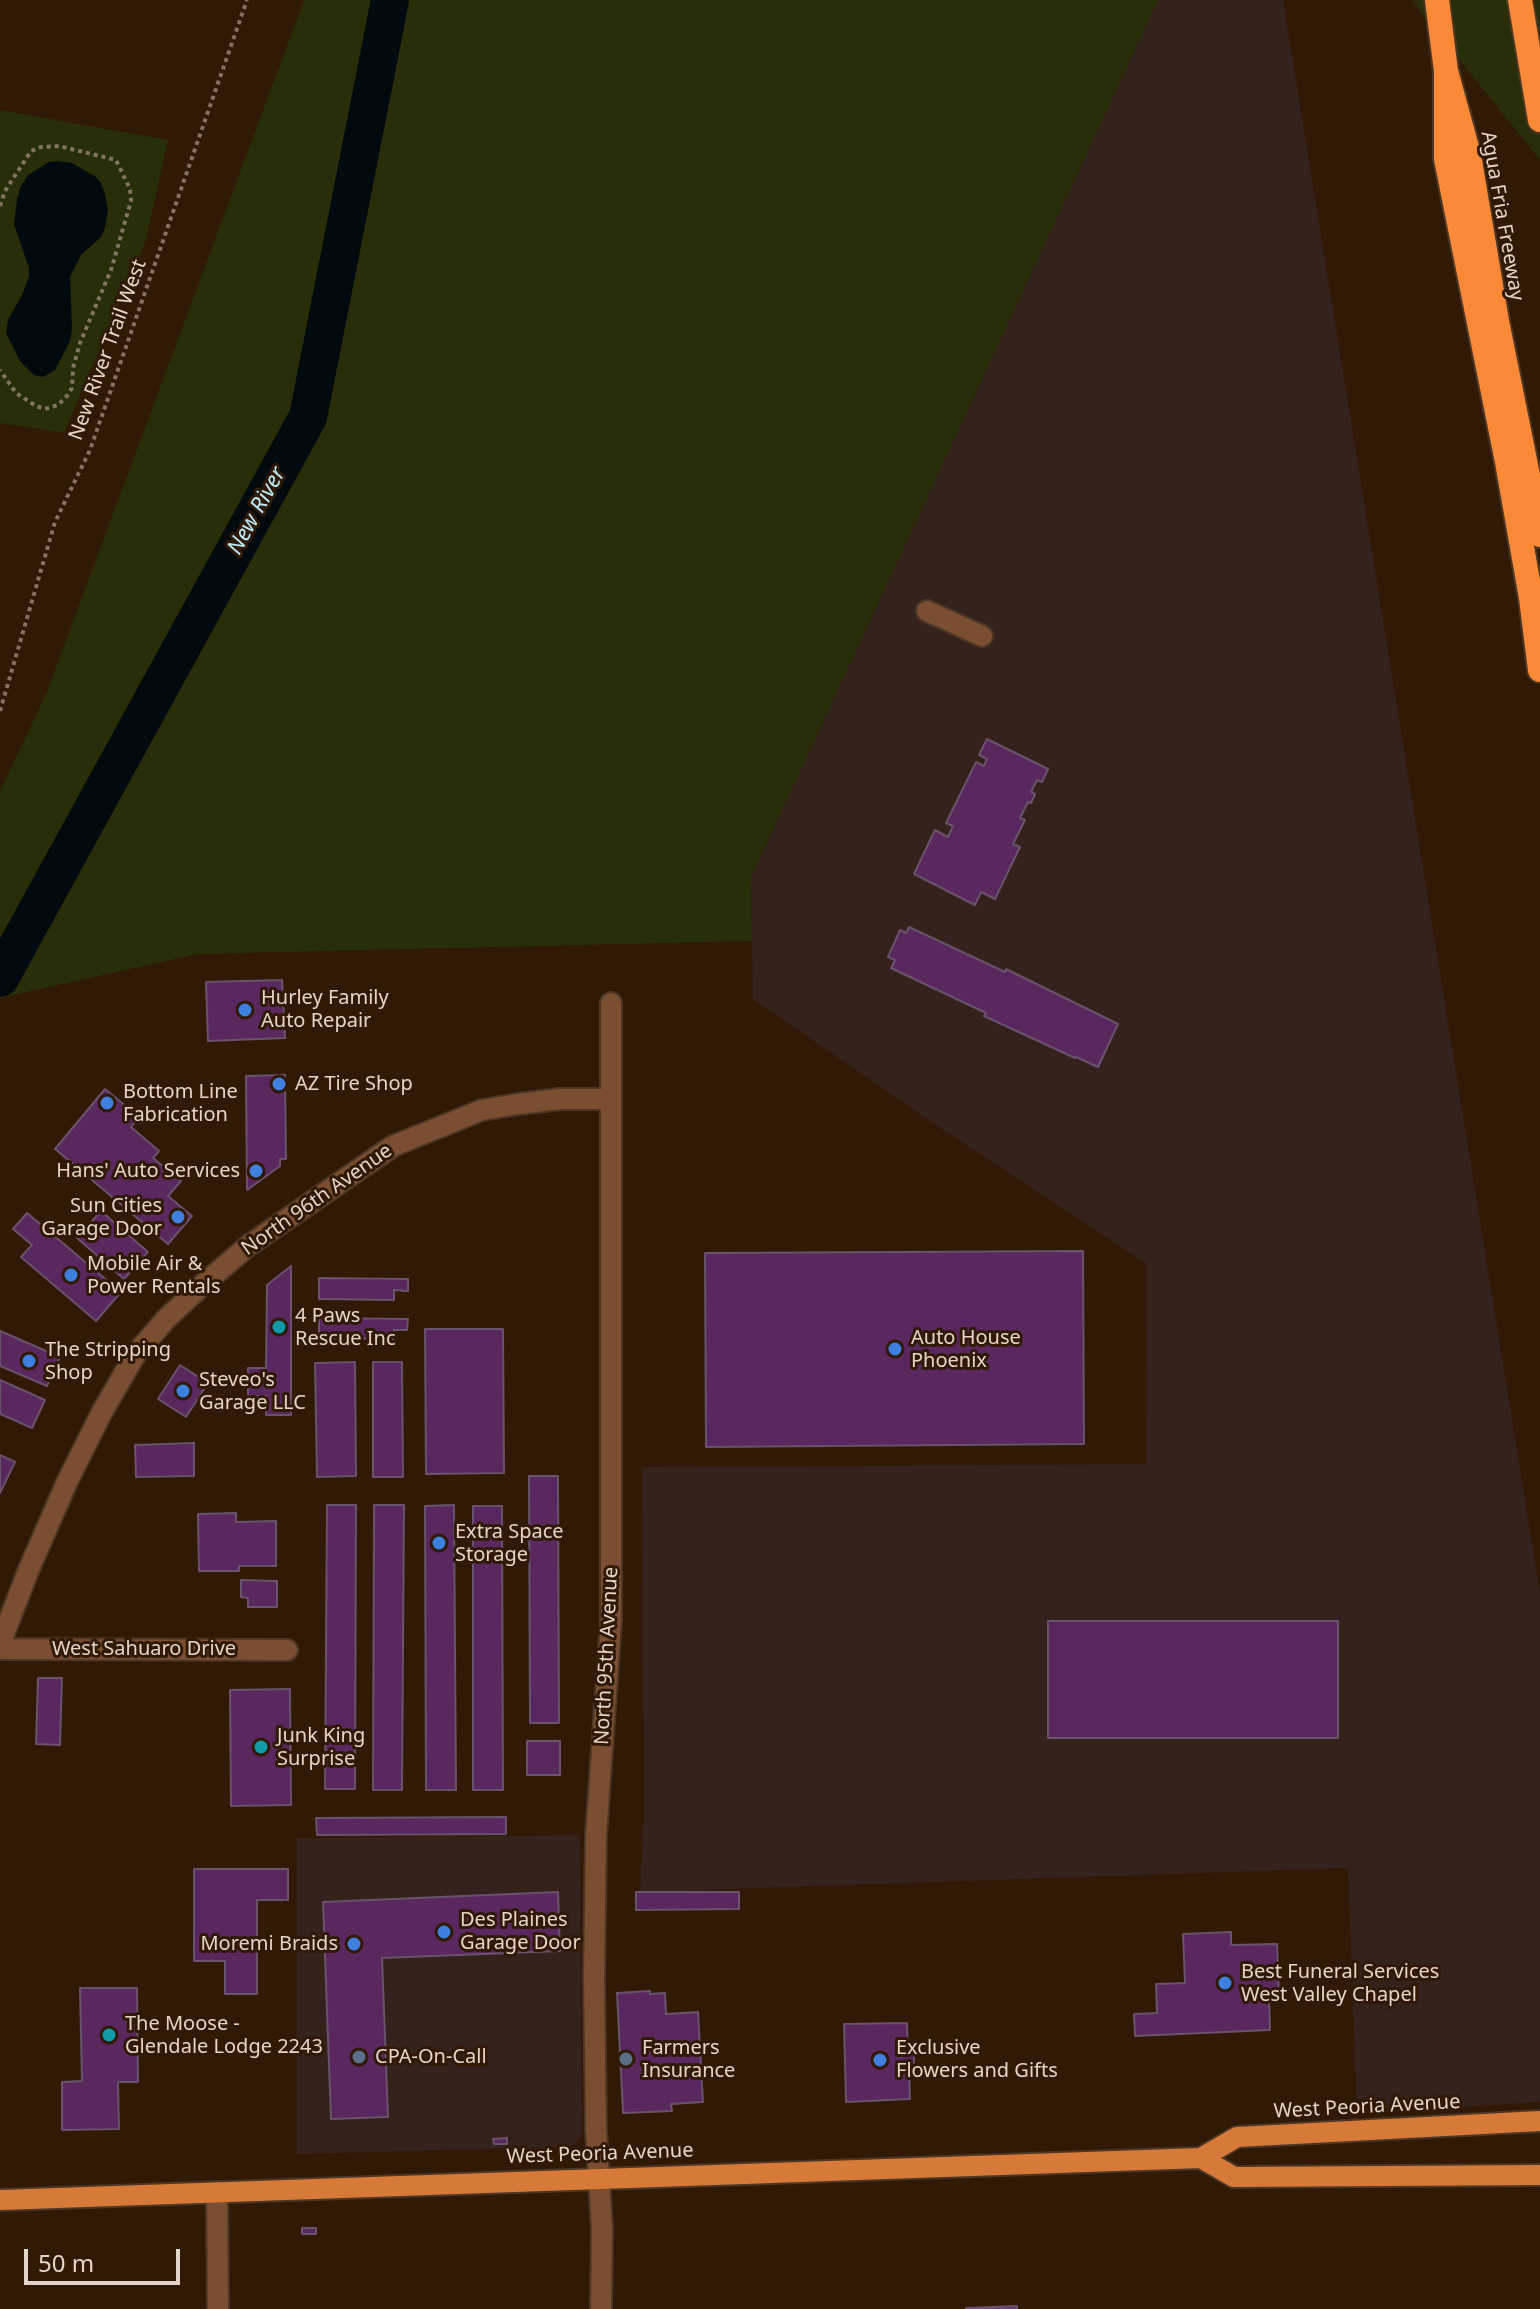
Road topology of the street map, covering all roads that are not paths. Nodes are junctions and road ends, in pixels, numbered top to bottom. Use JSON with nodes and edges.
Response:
{"nodes":[{"id":1,"x":1437,"y":0,"type":"edge"},
{"id":2,"x":1520,"y":0,"type":"edge"},
{"id":3,"x":1529,"y":57,"type":"junction"},
{"id":4,"x":1446,"y":71,"type":"junction"},
{"id":5,"x":1540,"y":80,"type":"edge"},
{"id":6,"x":1540,"y":120,"type":"edge"},
{"id":7,"x":1540,"y":535,"type":"edge"},
{"id":8,"x":927,"y":611,"type":"dead end"},
{"id":9,"x":982,"y":636,"type":"dead end"},
{"id":10,"x":1540,"y":670,"type":"edge"},
{"id":11,"x":611,"y":1003,"type":"dead end"},
{"id":12,"x":611,"y":1099,"type":"junction"},
{"id":13,"x":0,"y":1647,"type":"edge"},
{"id":14,"x":287,"y":1650,"type":"dead end"},
{"id":15,"x":1540,"y":2121,"type":"edge"},
{"id":16,"x":1201,"y":2158,"type":"junction"},
{"id":17,"x":1540,"y":2175,"type":"edge"},
{"id":18,"x":599,"y":2179,"type":"junction"},
{"id":19,"x":217,"y":2192,"type":"junction"},
{"id":20,"x":0,"y":2200,"type":"edge"},
{"id":21,"x":218,"y":2309,"type":"edge"},
{"id":22,"x":601,"y":2309,"type":"edge"}],
"edges":[{"from":1,"to":4,"type":"highway","name":"Agua Fria Freeway"},
{"from":2,"to":3,"type":"highway"},
{"from":3,"to":5,"type":"highway"},
{"from":3,"to":6,"type":"highway"},
{"from":4,"to":7,"type":"highway","name":"Agua Fria Freeway"},
{"from":4,"to":10,"type":"highway"},
{"from":8,"to":9,"type":"street"},
{"from":11,"to":12,"type":"street","name":"North 95th Avenue"},
{"from":12,"to":13,"type":"street","name":"North 96th Avenue"},
{"from":12,"to":18,"type":"street","name":"North 95th Avenue"},
{"from":13,"to":14,"type":"street","name":"West Sahuaro Drive"},
{"from":15,"to":16,"type":"main road","name":"West Peoria Avenue"},
{"from":16,"to":17,"type":"main road"},
{"from":16,"to":18,"type":"main road","name":"West Peoria Avenue"},
{"from":18,"to":19,"type":"main road","name":"West Peoria Avenue"},
{"from":18,"to":22,"type":"street","name":"North 95th Avenue"},
{"from":19,"to":20,"type":"main road","name":"West Peoria Avenue"},
{"from":19,"to":21,"type":"street"}]}
